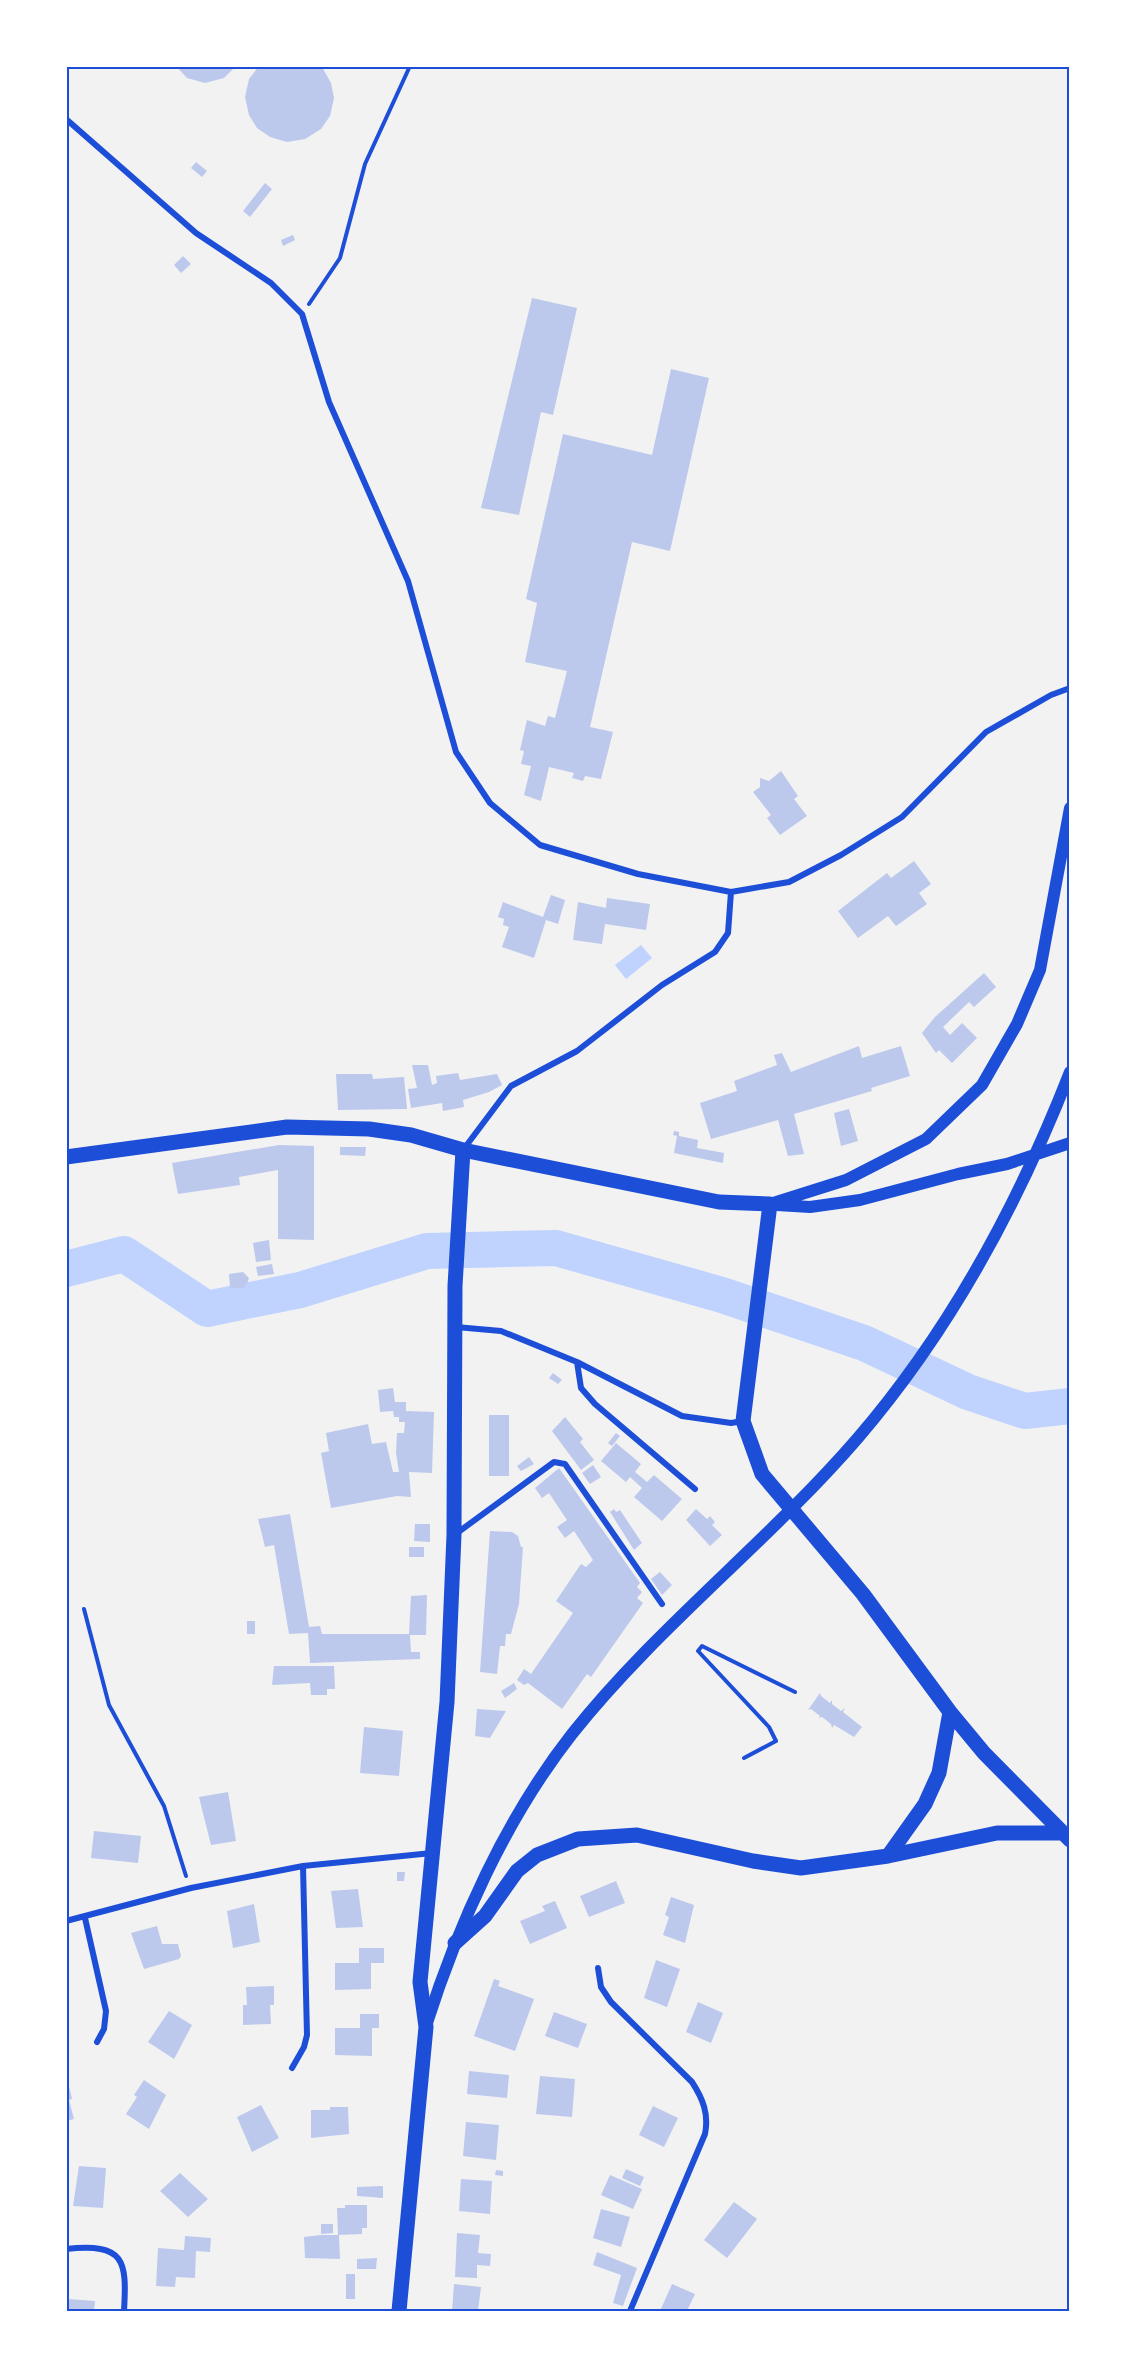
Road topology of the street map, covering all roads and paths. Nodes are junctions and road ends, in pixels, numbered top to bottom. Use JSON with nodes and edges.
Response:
{"nodes":[{"id":1,"x":410,"y":66,"type":"edge"},
{"id":2,"x":66,"y":119,"type":"edge"},
{"id":3,"x":302,"y":314,"type":"junction"},
{"id":4,"x":1070,"y":688,"type":"edge"},
{"id":5,"x":1070,"y":808,"type":"edge"},
{"id":6,"x":731,"y":892,"type":"junction"},
{"id":7,"x":1070,"y":1072,"type":"edge"},
{"id":8,"x":1070,"y":1143,"type":"edge"},
{"id":9,"x":463,"y":1150,"type":"junction"},
{"id":10,"x":66,"y":1157,"type":"edge"},
{"id":11,"x":770,"y":1204,"type":"junction"},
{"id":12,"x":455,"y":1327,"type":"junction"},
{"id":13,"x":577,"y":1362,"type":"junction"},
{"id":14,"x":743,"y":1421,"type":"junction"},
{"id":15,"x":695,"y":1489,"type":"dead end"},
{"id":16,"x":454,"y":1535,"type":"junction"},
{"id":17,"x":662,"y":1604,"type":"dead end"},
{"id":18,"x":84,"y":1609,"type":"dead end"},
{"id":19,"x":795,"y":1692,"type":"dead end"},
{"id":20,"x":950,"y":1712,"type":"junction"},
{"id":21,"x":744,"y":1758,"type":"dead end"},
{"id":22,"x":1066,"y":1836,"type":"edge"},
{"id":23,"x":432,"y":1852,"type":"junction"},
{"id":24,"x":888,"y":1856,"type":"junction"},
{"id":25,"x":303,"y":1866,"type":"junction"},
{"id":26,"x":191,"y":1888,"type":"junction"},
{"id":27,"x":85,"y":1917,"type":"junction"},
{"id":28,"x":66,"y":1921,"type":"edge"},
{"id":29,"x":455,"y":1943,"type":"junction"},
{"id":30,"x":598,"y":1968,"type":"dead end"},
{"id":31,"x":426,"y":2027,"type":"junction"},
{"id":32,"x":98,"y":2042,"type":"dead end"},
{"id":33,"x":292,"y":2068,"type":"dead end"},
{"id":34,"x":66,"y":2249,"type":"edge"},
{"id":35,"x":124,"y":2311,"type":"edge"},
{"id":36,"x":399,"y":2311,"type":"edge"},
{"id":37,"x":630,"y":2311,"type":"edge"}],
"edges":[{"from":1,"to":3,"type":"path"},
{"from":2,"to":3,"type":"street"},
{"from":3,"to":6,"type":"street"},
{"from":4,"to":6,"type":"street"},
{"from":5,"to":11,"type":"main road"},
{"from":6,"to":9,"type":"street"},
{"from":7,"to":29,"type":"main road"},
{"from":8,"to":11,"type":"main road"},
{"from":9,"to":10,"type":"main road"},
{"from":9,"to":11,"type":"main road"},
{"from":9,"to":12,"type":"main road"},
{"from":11,"to":14,"type":"main road"},
{"from":12,"to":13,"type":"street"},
{"from":12,"to":16,"type":"main road"},
{"from":13,"to":14,"type":"street"},
{"from":13,"to":15,"type":"street"},
{"from":14,"to":20,"type":"main road"},
{"from":16,"to":17,"type":"street"},
{"from":16,"to":23,"type":"main road"},
{"from":18,"to":26,"type":"path"},
{"from":19,"to":21,"type":"path"},
{"from":20,"to":22,"type":"main road"},
{"from":20,"to":24,"type":"main road"},
{"from":22,"to":24,"type":"main road"},
{"from":23,"to":25,"type":"street"},
{"from":23,"to":31,"type":"main road"},
{"from":24,"to":29,"type":"main road"},
{"from":25,"to":26,"type":"street"},
{"from":25,"to":33,"type":"street"},
{"from":26,"to":27,"type":"street"},
{"from":27,"to":28,"type":"street"},
{"from":27,"to":32,"type":"street"},
{"from":29,"to":31,"type":"main road"},
{"from":30,"to":37,"type":"street"},
{"from":31,"to":36,"type":"main road"},
{"from":34,"to":35,"type":"street"}]}
